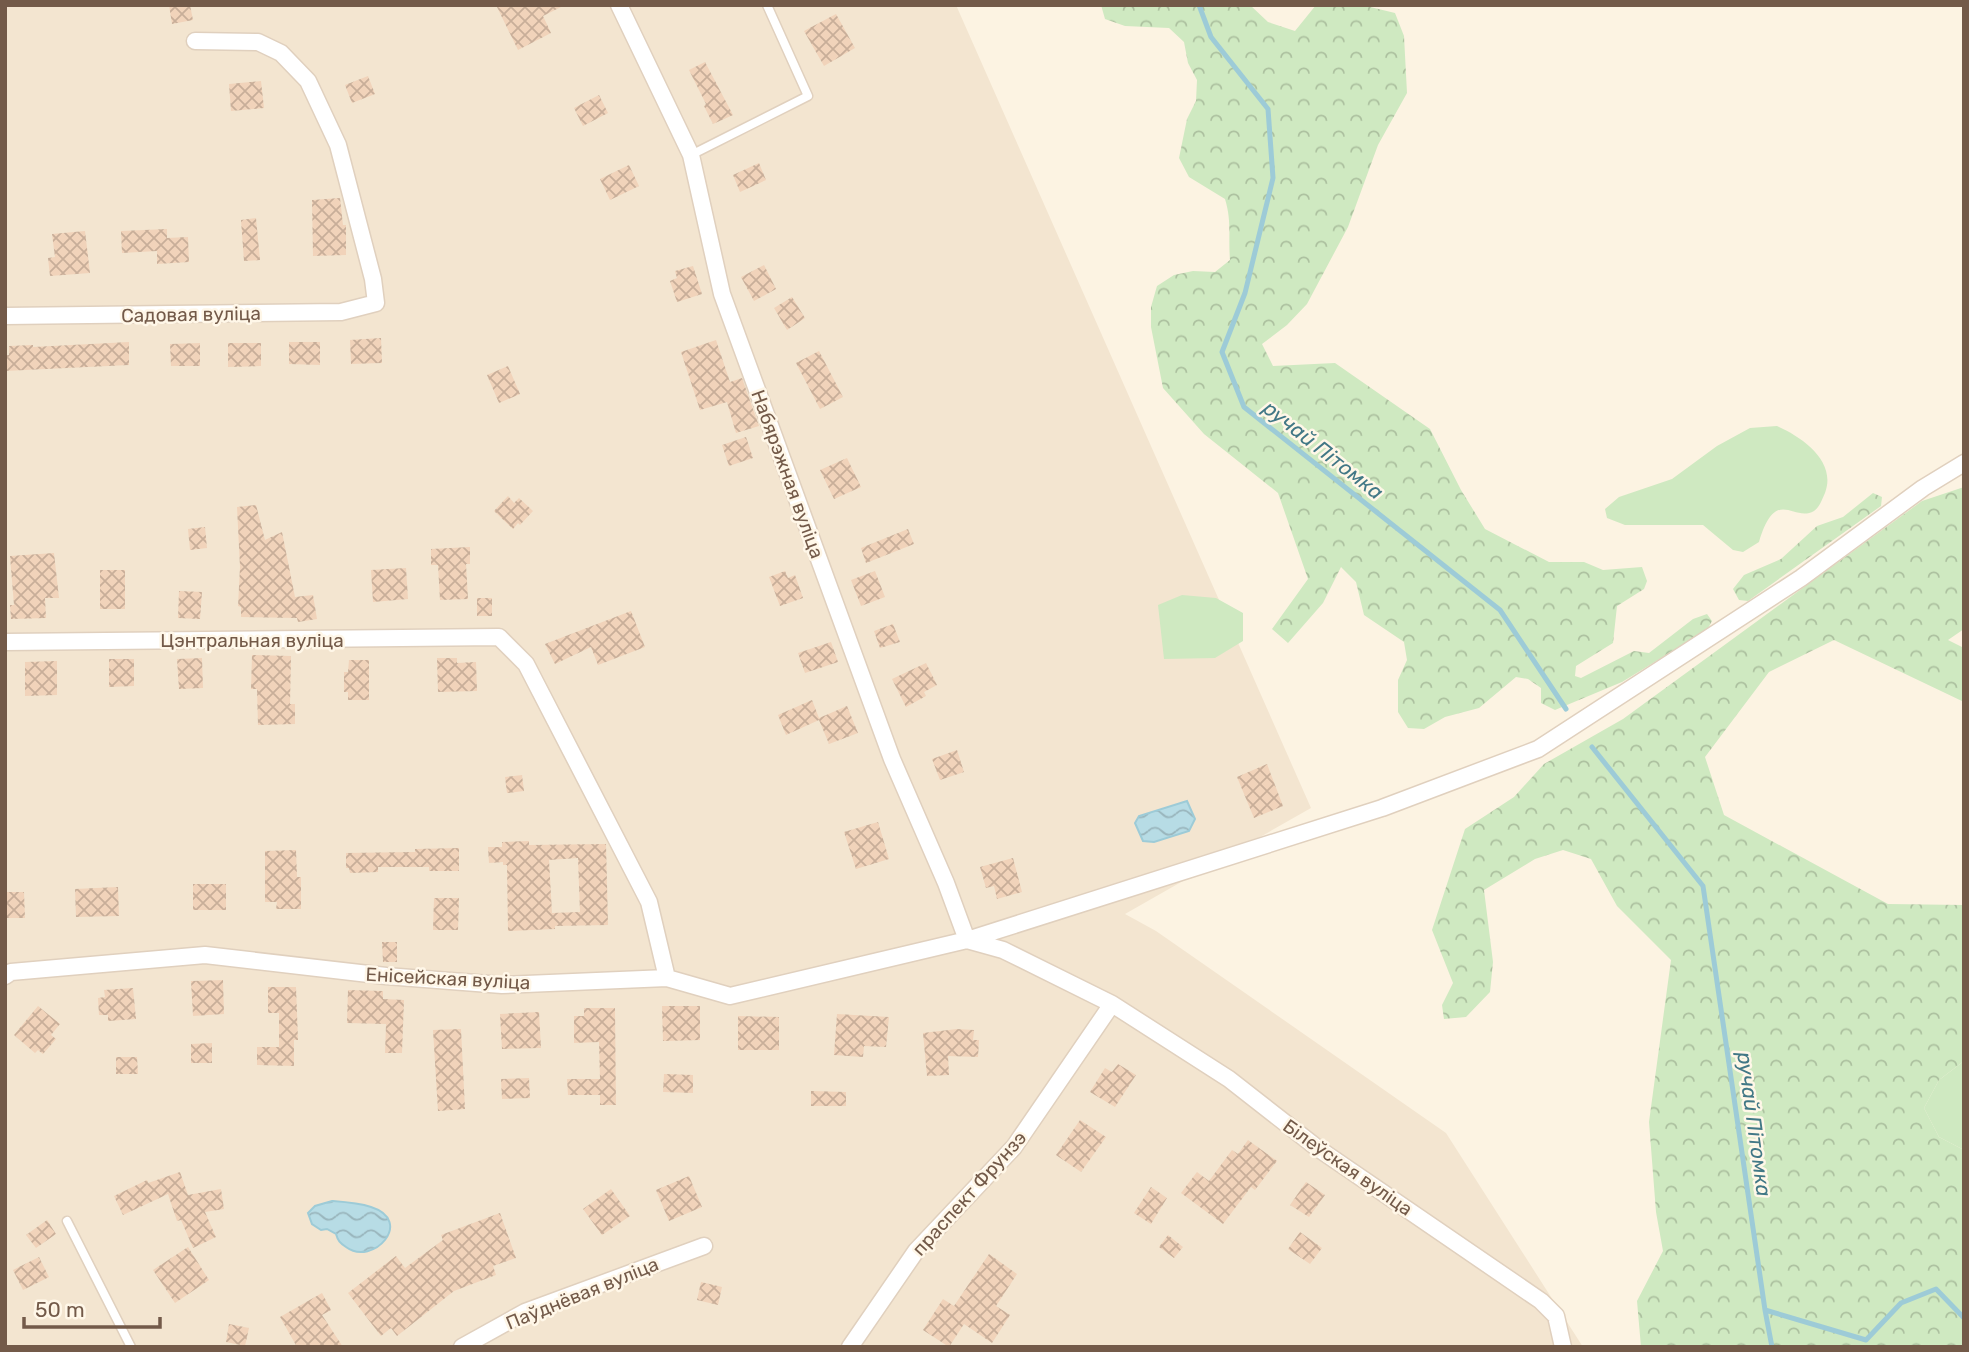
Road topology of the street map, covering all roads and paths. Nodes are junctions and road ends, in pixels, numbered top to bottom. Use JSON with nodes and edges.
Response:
{"nodes":[{"id":1,"x":619,"y":5,"type":"edge"},
{"id":2,"x":767,"y":5,"type":"edge"},
{"id":3,"x":195,"y":41,"type":"dead end"},
{"id":4,"x":691,"y":155,"type":"junction"},
{"id":5,"x":5,"y":316,"type":"edge"},
{"id":6,"x":1964,"y":463,"type":"edge"},
{"id":7,"x":5,"y":642,"type":"edge"},
{"id":8,"x":967,"y":940,"type":"junction"},
{"id":9,"x":5,"y":976,"type":"edge"},
{"id":10,"x":667,"y":978,"type":"junction"},
{"id":11,"x":1112,"y":1004,"type":"junction"},
{"id":12,"x":67,"y":1221,"type":"dead end"},
{"id":13,"x":704,"y":1245,"type":"dead end"},
{"id":14,"x":131,"y":1347,"type":"edge"},
{"id":15,"x":462,"y":1347,"type":"edge"},
{"id":16,"x":850,"y":1347,"type":"edge"},
{"id":17,"x":1563,"y":1347,"type":"edge"}],
"edges":[{"from":1,"to":4,"type":"street","name":"Набярэжная вуліца"},
{"from":2,"to":4,"type":"lane"},
{"from":3,"to":5,"type":"street","name":"Садовая вуліца"},
{"from":4,"to":8,"type":"street","name":"Набярэжная вуліца"},
{"from":6,"to":8,"type":"street","name":"Енісейская вуліца"},
{"from":7,"to":10,"type":"street","name":"Цэнтральная вуліца"},
{"from":8,"to":10,"type":"street","name":"Енісейская вуліца"},
{"from":8,"to":11,"type":"street","name":"Білеўская вуліца"},
{"from":9,"to":10,"type":"street","name":"Енісейская вуліца"},
{"from":11,"to":16,"type":"street","name":"праспект Фрунзэ"},
{"from":11,"to":17,"type":"street","name":"Білеўская вуліца"},
{"from":12,"to":14,"type":"lane"},
{"from":13,"to":15,"type":"street","name":"Паўднёвая вуліца"}]}
